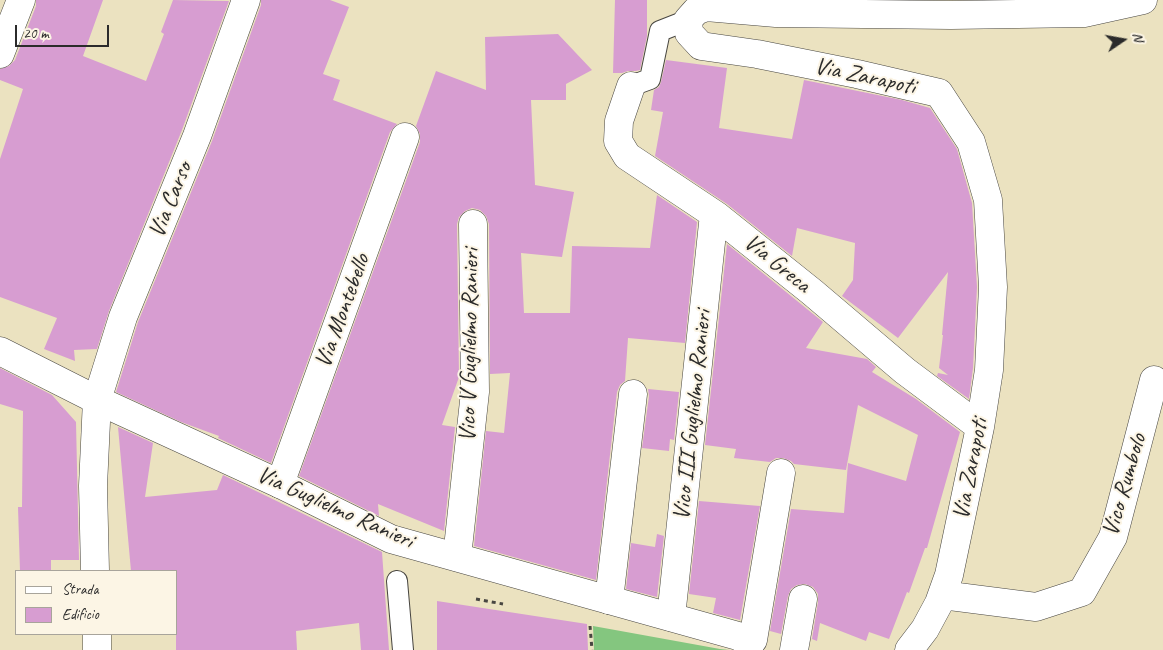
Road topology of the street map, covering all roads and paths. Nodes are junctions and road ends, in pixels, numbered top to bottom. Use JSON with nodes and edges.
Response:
{"nodes":[{"id":1,"x":21,"y":0,"type":"edge"},
{"id":2,"x":246,"y":0,"type":"edge"},
{"id":3,"x":1143,"y":0,"type":"edge"},
{"id":4,"x":688,"y":20,"type":"junction"},
{"id":5,"x":0,"y":54,"type":"edge"},
{"id":6,"x":631,"y":86,"type":"joint"},
{"id":7,"x":405,"y":137,"type":"dead end"},
{"id":8,"x":714,"y":214,"type":"junction"},
{"id":9,"x":473,"y":224,"type":"dead end"},
{"id":10,"x":0,"y":351,"type":"edge"},
{"id":11,"x":1154,"y":380,"type":"dead end"},
{"id":12,"x":633,"y":394,"type":"dead end"},
{"id":13,"x":98,"y":400,"type":"junction"},
{"id":14,"x":980,"y":427,"type":"junction"},
{"id":15,"x":781,"y":473,"type":"dead end"},
{"id":16,"x":280,"y":484,"type":"junction"},
{"id":17,"x":457,"y":557,"type":"junction"},
{"id":18,"x":95,"y":570,"type":"edge"},
{"id":19,"x":397,"y":581,"type":"dead end"},
{"id":20,"x":942,"y":595,"type":"junction"},
{"id":21,"x":804,"y":599,"type":"dead end"},
{"id":22,"x":609,"y":600,"type":"junction"},
{"id":23,"x":671,"y":617,"type":"junction"},
{"id":24,"x":97,"y":635,"type":"edge"},
{"id":25,"x":748,"y":643,"type":"edge"},
{"id":26,"x":97,"y":650,"type":"edge"},
{"id":27,"x":402,"y":650,"type":"edge"},
{"id":28,"x":784,"y":650,"type":"edge"},
{"id":29,"x":794,"y":650,"type":"edge"},
{"id":30,"x":909,"y":650,"type":"edge"}],
"edges":[{"from":1,"to":5,"type":"street"},
{"from":2,"to":13,"type":"street","name":"Via Carso"},
{"from":3,"to":4,"type":"street"},
{"from":4,"to":6,"type":"street"},
{"from":4,"to":14,"type":"street","name":"Via Zarapoti"},
{"from":6,"to":8,"type":"street","name":"Via Greca"},
{"from":7,"to":16,"type":"street","name":"Via Montebello"},
{"from":8,"to":14,"type":"street","name":"Via Greca"},
{"from":8,"to":23,"type":"street","name":"Vico III Guglielmo Ranieri"},
{"from":9,"to":17,"type":"street","name":"Vico V Guglielmo Ranieri"},
{"from":10,"to":13,"type":"street","name":"Via Guglielmo Ranieri"},
{"from":11,"to":20,"type":"street","name":"Vico Rumbolo"},
{"from":12,"to":22,"type":"street"},
{"from":13,"to":16,"type":"street","name":"Via Guglielmo Ranieri"},
{"from":13,"to":18,"type":"street","name":"Via Carso"},
{"from":14,"to":20,"type":"street","name":"Via Zarapoti"},
{"from":15,"to":25,"type":"street"},
{"from":16,"to":17,"type":"street","name":"Via Guglielmo Ranieri"},
{"from":17,"to":22,"type":"street","name":"Via Guglielmo Ranieri"},
{"from":19,"to":27,"type":"street"},
{"from":20,"to":30,"type":"street","name":"Via Zarapoti"},
{"from":21,"to":29,"type":"street"},
{"from":22,"to":23,"type":"street","name":"Via Guglielmo Ranieri"},
{"from":23,"to":25,"type":"street","name":"Via Guglielmo Ranieri"},
{"from":24,"to":26,"type":"street"},
{"from":25,"to":28,"type":"street","name":"Via Guglielmo Ranieri"}]}
